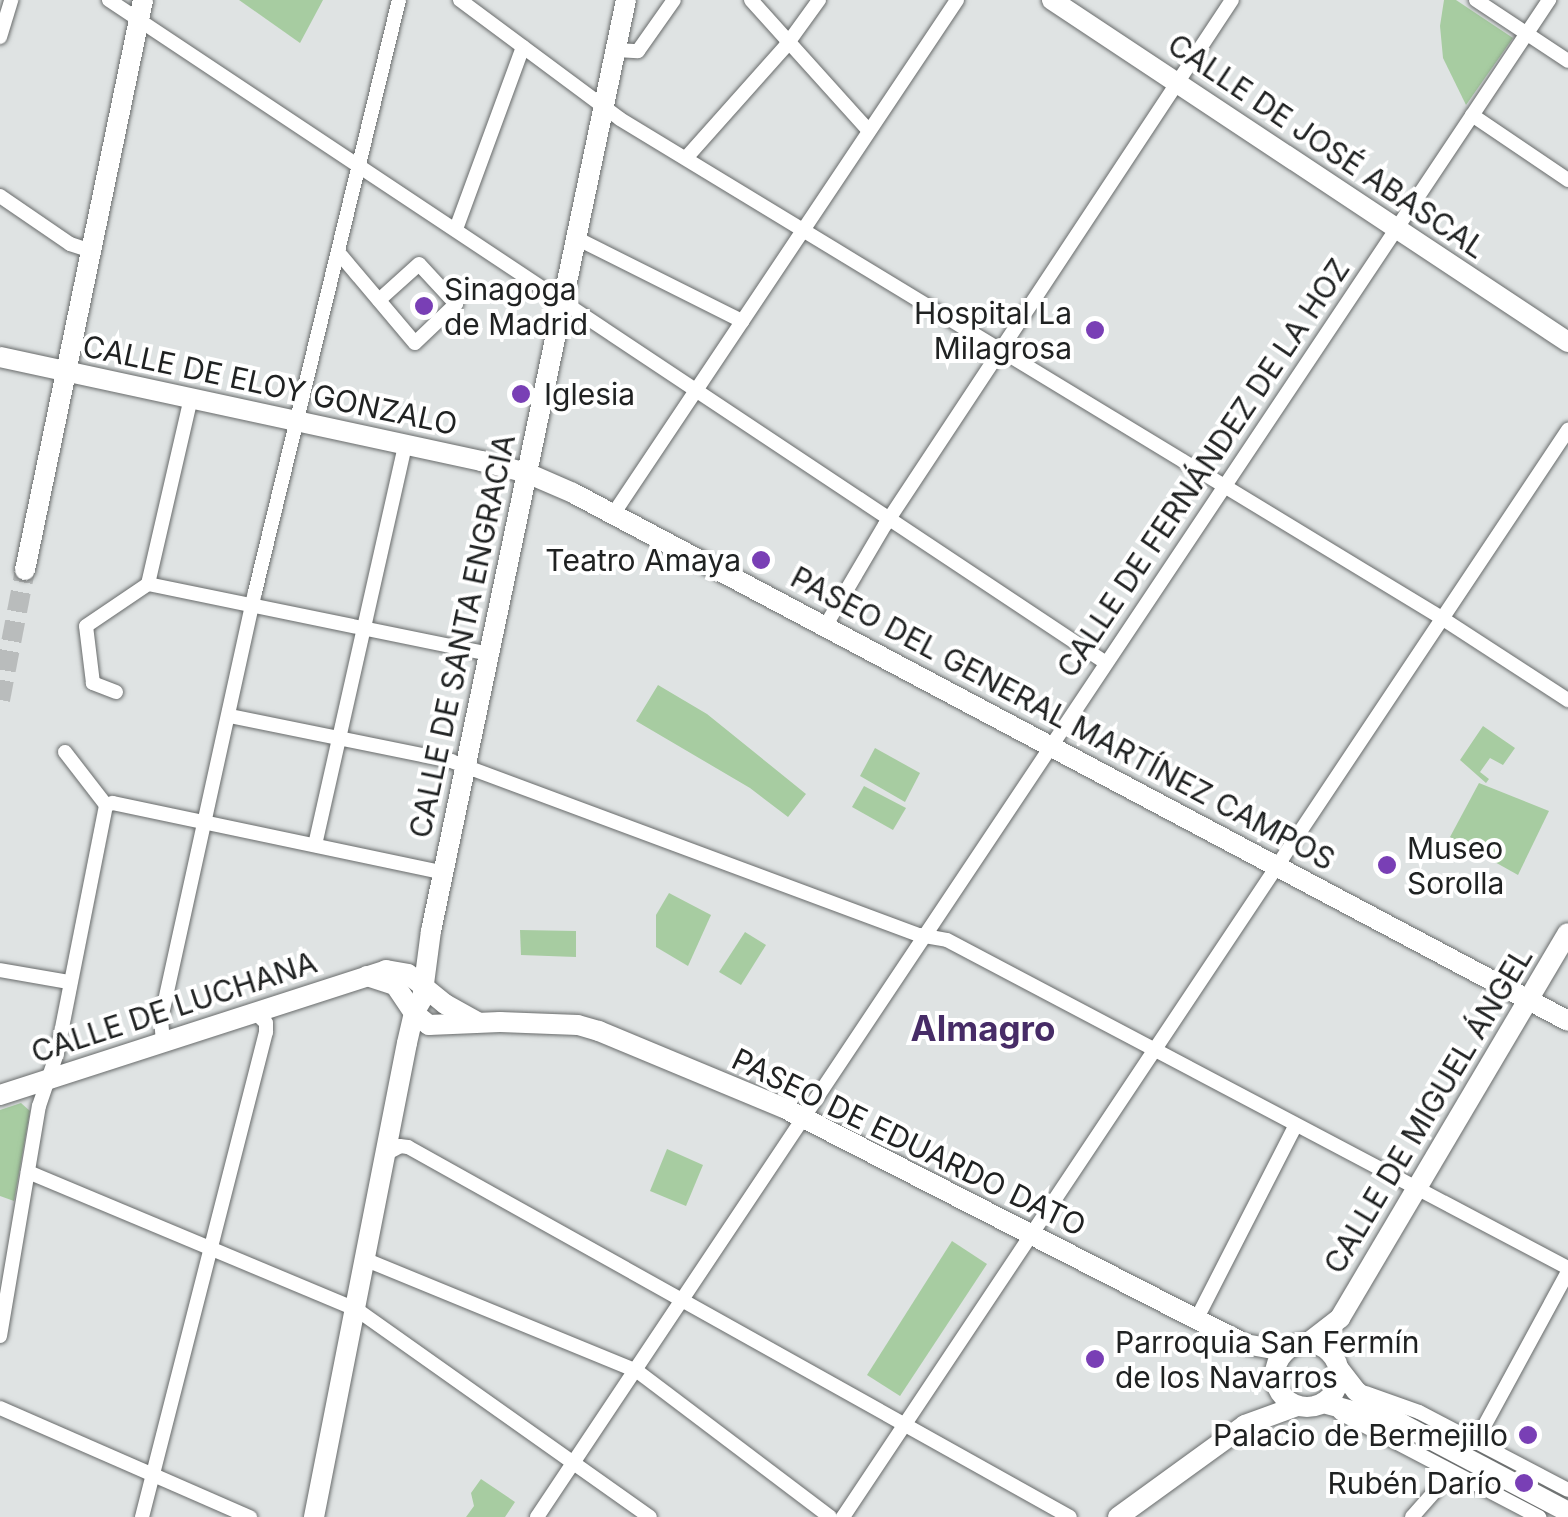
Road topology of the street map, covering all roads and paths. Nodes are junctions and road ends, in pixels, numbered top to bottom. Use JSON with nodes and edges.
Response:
{"nodes":[{"id":1,"x":11,"y":0,"type":"edge"},
{"id":2,"x":109,"y":0,"type":"edge"},
{"id":3,"x":399,"y":0,"type":"edge"},
{"id":4,"x":460,"y":0,"type":"edge"},
{"id":5,"x":626,"y":0,"type":"edge"},
{"id":6,"x":674,"y":0,"type":"edge"},
{"id":7,"x":751,"y":0,"type":"edge"},
{"id":8,"x":819,"y":0,"type":"edge"},
{"id":9,"x":957,"y":0,"type":"edge"},
{"id":10,"x":1052,"y":0,"type":"edge"},
{"id":11,"x":1232,"y":0,"type":"edge"},
{"id":12,"x":1476,"y":0,"type":"edge"},
{"id":13,"x":1548,"y":0,"type":"edge"},
{"id":14,"x":141,"y":9,"type":"edge"},
{"id":15,"x":1526,"y":34,"type":"junction"},
{"id":16,"x":0,"y":37,"type":"edge"},
{"id":17,"x":789,"y":42,"type":"junction"},
{"id":18,"x":522,"y":47,"type":"junction"},
{"id":19,"x":616,"y":50,"type":"junction"},
{"id":20,"x":1568,"y":61,"type":"edge"},
{"id":21,"x":1178,"y":82,"type":"junction"},
{"id":22,"x":603,"y":106,"type":"junction"},
{"id":23,"x":1472,"y":115,"type":"junction"},
{"id":24,"x":868,"y":131,"type":"junction"},
{"id":25,"x":686,"y":158,"type":"junction"},
{"id":26,"x":359,"y":164,"type":"junction"},
{"id":27,"x":1568,"y":180,"type":"edge"},
{"id":28,"x":0,"y":196,"type":"edge"},
{"id":29,"x":804,"y":228,"type":"junction"},
{"id":30,"x":1396,"y":228,"type":"junction"},
{"id":31,"x":456,"y":230,"type":"junction"},
{"id":32,"x":576,"y":238,"type":"junction"},
{"id":33,"x":92,"y":251,"type":"junction"},
{"id":34,"x":338,"y":252,"type":"junction"},
{"id":35,"x":379,"y":300,"type":"junction"},
{"id":36,"x":563,"y":302,"type":"junction"},
{"id":37,"x":742,"y":320,"type":"junction"},
{"id":38,"x":1568,"y":342,"type":"edge"},
{"id":39,"x":1002,"y":349,"type":"junction"},
{"id":40,"x":0,"y":356,"type":"edge"},
{"id":41,"x":66,"y":371,"type":"junction"},
{"id":42,"x":696,"y":390,"type":"junction"},
{"id":43,"x":191,"y":398,"type":"junction"},
{"id":44,"x":295,"y":421,"type":"junction"},
{"id":45,"x":1568,"y":430,"type":"edge"},
{"id":46,"x":405,"y":445,"type":"junction"},
{"id":47,"x":527,"y":473,"type":"junction"},
{"id":48,"x":1225,"y":486,"type":"junction"},
{"id":49,"x":614,"y":513,"type":"junction"},
{"id":50,"x":890,"y":518,"type":"junction"},
{"id":51,"x":26,"y":570,"type":"tunnel mouth"},
{"id":52,"x":148,"y":584,"type":"junction"},
{"id":53,"x":252,"y":604,"type":"junction"},
{"id":54,"x":1440,"y":617,"type":"junction"},
{"id":55,"x":826,"y":626,"type":"junction"},
{"id":56,"x":362,"y":627,"type":"junction"},
{"id":57,"x":489,"y":654,"type":"junction"},
{"id":58,"x":1106,"y":663,"type":"junction"},
{"id":59,"x":116,"y":692,"type":"dead end"},
{"id":60,"x":1568,"y":700,"type":"edge"},
{"id":61,"x":230,"y":716,"type":"junction"},
{"id":62,"x":339,"y":737,"type":"junction"},
{"id":63,"x":1051,"y":746,"type":"junction"},
{"id":64,"x":65,"y":752,"type":"dead end"},
{"id":65,"x":467,"y":766,"type":"junction"},
{"id":66,"x":106,"y":806,"type":"junction"},
{"id":67,"x":205,"y":822,"type":"junction"},
{"id":68,"x":315,"y":845,"type":"junction"},
{"id":69,"x":1277,"y":866,"type":"junction"},
{"id":70,"x":444,"y":873,"type":"junction"},
{"id":71,"x":432,"y":931,"type":"junction"},
{"id":72,"x":1568,"y":933,"type":"edge"},
{"id":73,"x":924,"y":936,"type":"junction"},
{"id":74,"x":0,"y":970,"type":"edge"},
{"id":75,"x":376,"y":973,"type":"junction"},
{"id":76,"x":69,"y":982,"type":"junction"},
{"id":77,"x":424,"y":988,"type":"junction"},
{"id":78,"x":1528,"y":1000,"type":"junction"},
{"id":79,"x":256,"y":1012,"type":"junction"},
{"id":80,"x":414,"y":1012,"type":"junction"},
{"id":81,"x":1568,"y":1021,"type":"edge"},
{"id":82,"x":478,"y":1022,"type":"junction"},
{"id":83,"x":163,"y":1042,"type":"junction"},
{"id":84,"x":1156,"y":1054,"type":"junction"},
{"id":85,"x":48,"y":1080,"type":"junction"},
{"id":86,"x":0,"y":1095,"type":"edge"},
{"id":87,"x":804,"y":1118,"type":"junction"},
{"id":88,"x":1296,"y":1125,"type":"junction"},
{"id":89,"x":384,"y":1156,"type":"junction"},
{"id":90,"x":28,"y":1172,"type":"junction"},
{"id":91,"x":1417,"y":1188,"type":"junction"},
{"id":92,"x":1031,"y":1234,"type":"junction"},
{"id":93,"x":212,"y":1247,"type":"junction"},
{"id":94,"x":364,"y":1260,"type":"junction"},
{"id":95,"x":1568,"y":1270,"type":"edge"},
{"id":96,"x":681,"y":1302,"type":"junction"},
{"id":97,"x":356,"y":1309,"type":"junction"},
{"id":98,"x":1340,"y":1318,"type":"junction"},
{"id":99,"x":1196,"y":1320,"type":"junction"},
{"id":100,"x":0,"y":1336,"type":"edge"},
{"id":101,"x":1308,"y":1343,"type":"junction"},
{"id":102,"x":1244,"y":1344,"type":"junction"},
{"id":103,"x":1285,"y":1351,"type":"junction"},
{"id":104,"x":1337,"y":1366,"type":"junction"},
{"id":105,"x":637,"y":1371,"type":"junction"},
{"id":106,"x":1275,"y":1381,"type":"junction"},
{"id":107,"x":1356,"y":1390,"type":"junction"},
{"id":108,"x":1328,"y":1404,"type":"junction"},
{"id":109,"x":1297,"y":1406,"type":"junction"},
{"id":110,"x":0,"y":1408,"type":"edge"},
{"id":111,"x":906,"y":1423,"type":"junction"},
{"id":112,"x":1402,"y":1424,"type":"junction"},
{"id":113,"x":1245,"y":1425,"type":"junction"},
{"id":114,"x":1475,"y":1443,"type":"junction"},
{"id":115,"x":573,"y":1463,"type":"junction"},
{"id":116,"x":1450,"y":1473,"type":"junction"},
{"id":117,"x":152,"y":1476,"type":"junction"},
{"id":118,"x":1568,"y":1490,"type":"edge"},
{"id":119,"x":1568,"y":1512,"type":"edge"},
{"id":120,"x":142,"y":1517,"type":"edge"},
{"id":121,"x":250,"y":1517,"type":"edge"},
{"id":122,"x":314,"y":1517,"type":"edge"},
{"id":123,"x":537,"y":1517,"type":"edge"},
{"id":124,"x":650,"y":1517,"type":"edge"},
{"id":125,"x":830,"y":1517,"type":"edge"},
{"id":126,"x":843,"y":1517,"type":"edge"},
{"id":127,"x":1070,"y":1517,"type":"edge"},
{"id":128,"x":1118,"y":1517,"type":"edge"},
{"id":129,"x":1412,"y":1517,"type":"edge"},
{"id":130,"x":1539,"y":1517,"type":"edge"}],
"edges":[{"from":1,"to":16,"type":"street"},
{"from":2,"to":14,"type":"street"},
{"from":3,"to":26,"type":"street"},
{"from":4,"to":18,"type":"street"},
{"from":5,"to":19,"type":"main road","name":"CALLE DE SANTA ENGRACIA"},
{"from":6,"to":19,"type":"street"},
{"from":7,"to":17,"type":"street"},
{"from":8,"to":17,"type":"street"},
{"from":9,"to":24,"type":"street"},
{"from":10,"to":21,"type":"main road","name":"CALLE DE JOSÉ ABASCAL"},
{"from":11,"to":21,"type":"street"},
{"from":12,"to":15,"type":"street"},
{"from":13,"to":15,"type":"street","name":"CALLE DE FERNÁNDEZ DE LA HOZ"},
{"from":14,"to":26,"type":"street"},
{"from":14,"to":33,"type":"main road"},
{"from":15,"to":20,"type":"street"},
{"from":15,"to":23,"type":"street","name":"CALLE DE FERNÁNDEZ DE LA HOZ"},
{"from":17,"to":24,"type":"street"},
{"from":17,"to":25,"type":"street"},
{"from":18,"to":22,"type":"street"},
{"from":18,"to":31,"type":"street"},
{"from":19,"to":22,"type":"main road","name":"CALLE DE SANTA ENGRACIA"},
{"from":21,"to":30,"type":"main road","name":"CALLE DE JOSÉ ABASCAL"},
{"from":21,"to":39,"type":"street"},
{"from":22,"to":25,"type":"street"},
{"from":22,"to":32,"type":"main road","name":"CALLE DE SANTA ENGRACIA"},
{"from":23,"to":27,"type":"street"},
{"from":23,"to":30,"type":"street","name":"CALLE DE FERNÁNDEZ DE LA HOZ"},
{"from":24,"to":29,"type":"street"},
{"from":25,"to":29,"type":"street"},
{"from":26,"to":31,"type":"street"},
{"from":26,"to":34,"type":"street"},
{"from":28,"to":33,"type":"street"},
{"from":29,"to":37,"type":"street"},
{"from":29,"to":39,"type":"street"},
{"from":30,"to":38,"type":"main road","name":"CALLE DE JOSÉ ABASCAL"},
{"from":30,"to":48,"type":"street","name":"CALLE DE FERNÁNDEZ DE LA HOZ"},
{"from":31,"to":36,"type":"street"},
{"from":32,"to":36,"type":"main road","name":"CALLE DE SANTA ENGRACIA"},
{"from":32,"to":37,"type":"street"},
{"from":33,"to":41,"type":"main road"},
{"from":34,"to":35,"type":"street"},
{"from":34,"to":44,"type":"street"},
{"from":35,"to":35,"type":"street"},
{"from":36,"to":42,"type":"street"},
{"from":36,"to":47,"type":"main road","name":"CALLE DE SANTA ENGRACIA"},
{"from":37,"to":42,"type":"street"},
{"from":39,"to":48,"type":"street"},
{"from":39,"to":50,"type":"street"},
{"from":40,"to":41,"type":"main road","name":"CALLE DE ELOY GONZALO"},
{"from":41,"to":43,"type":"main road","name":"CALLE DE ELOY GONZALO"},
{"from":41,"to":51,"type":"main road"},
{"from":42,"to":49,"type":"street"},
{"from":42,"to":50,"type":"street"},
{"from":43,"to":44,"type":"main road","name":"CALLE DE ELOY GONZALO"},
{"from":43,"to":52,"type":"street"},
{"from":44,"to":46,"type":"main road","name":"CALLE DE ELOY GONZALO"},
{"from":44,"to":53,"type":"street"},
{"from":45,"to":54,"type":"street"},
{"from":46,"to":47,"type":"main road","name":"CALLE DE ELOY GONZALO"},
{"from":46,"to":56,"type":"street"},
{"from":47,"to":49,"type":"main road","name":"PASEO DEL GENERAL MARTÍNEZ CAMPOS"},
{"from":47,"to":57,"type":"main road","name":"CALLE DE SANTA ENGRACIA"},
{"from":48,"to":54,"type":"street"},
{"from":48,"to":58,"type":"street","name":"CALLE DE FERNÁNDEZ DE LA HOZ"},
{"from":49,"to":55,"type":"main road","name":"PASEO DEL GENERAL MARTÍNEZ CAMPOS"},
{"from":50,"to":55,"type":"street"},
{"from":50,"to":58,"type":"street"},
{"from":52,"to":53,"type":"street"},
{"from":52,"to":59,"type":"street"},
{"from":53,"to":56,"type":"street"},
{"from":53,"to":61,"type":"street"},
{"from":54,"to":60,"type":"street"},
{"from":54,"to":69,"type":"street"},
{"from":55,"to":63,"type":"main road","name":"PASEO DEL GENERAL MARTÍNEZ CAMPOS"},
{"from":56,"to":57,"type":"street"},
{"from":56,"to":62,"type":"street"},
{"from":57,"to":65,"type":"main road","name":"CALLE DE SANTA ENGRACIA"},
{"from":58,"to":63,"type":"street","name":"CALLE DE FERNÁNDEZ DE LA HOZ"},
{"from":61,"to":62,"type":"street"},
{"from":61,"to":67,"type":"street"},
{"from":62,"to":65,"type":"street"},
{"from":62,"to":68,"type":"street"},
{"from":63,"to":69,"type":"main road","name":"PASEO DEL GENERAL MARTÍNEZ CAMPOS"},
{"from":63,"to":73,"type":"street","name":"CALLE DE FERNÁNDEZ DE LA HOZ"},
{"from":64,"to":66,"type":"street"},
{"from":65,"to":70,"type":"main road","name":"CALLE DE SANTA ENGRACIA"},
{"from":65,"to":73,"type":"street"},
{"from":66,"to":67,"type":"street"},
{"from":66,"to":76,"type":"street"},
{"from":67,"to":68,"type":"street"},
{"from":67,"to":83,"type":"street"},
{"from":68,"to":70,"type":"street"},
{"from":69,"to":78,"type":"main road","name":"PASEO DEL GENERAL MARTÍNEZ CAMPOS"},
{"from":69,"to":84,"type":"street"},
{"from":70,"to":71,"type":"main road","name":"CALLE DE SANTA ENGRACIA"},
{"from":71,"to":75,"type":"main road"},
{"from":71,"to":77,"type":"main road","name":"CALLE DE SANTA ENGRACIA"},
{"from":72,"to":78,"type":"main road","name":"CALLE DE MIGUEL ÁNGEL"},
{"from":73,"to":84,"type":"street"},
{"from":73,"to":87,"type":"street","name":"CALLE DE FERNÁNDEZ DE LA HOZ"},
{"from":74,"to":76,"type":"street"},
{"from":75,"to":77,"type":"main road"},
{"from":75,"to":79,"type":"main road","name":"CALLE DE LUCHANA"},
{"from":75,"to":80,"type":"main road"},
{"from":76,"to":85,"type":"street"},
{"from":77,"to":80,"type":"main road","name":"CALLE DE SANTA ENGRACIA"},
{"from":77,"to":82,"type":"main road"},
{"from":78,"to":81,"type":"main road","name":"PASEO DEL GENERAL MARTÍNEZ CAMPOS"},
{"from":78,"to":91,"type":"main road","name":"CALLE DE MIGUEL ÁNGEL"},
{"from":79,"to":83,"type":"main road","name":"CALLE DE LUCHANA"},
{"from":79,"to":93,"type":"street"},
{"from":80,"to":82,"type":"main road","name":"PASEO DE EDUARDO DATO"},
{"from":80,"to":89,"type":"main road","name":"CALLE DE SANTA ENGRACIA"},
{"from":82,"to":87,"type":"main road","name":"PASEO DE EDUARDO DATO"},
{"from":83,"to":85,"type":"main road","name":"CALLE DE LUCHANA"},
{"from":84,"to":88,"type":"street"},
{"from":84,"to":92,"type":"street"},
{"from":85,"to":86,"type":"main road","name":"CALLE DE LUCHANA"},
{"from":85,"to":90,"type":"street"},
{"from":87,"to":92,"type":"main road","name":"PASEO DE EDUARDO DATO"},
{"from":87,"to":96,"type":"street","name":"CALLE DE FERNÁNDEZ DE LA HOZ"},
{"from":88,"to":91,"type":"street"},
{"from":88,"to":99,"type":"street"},
{"from":89,"to":94,"type":"main road","name":"CALLE DE SANTA ENGRACIA"},
{"from":89,"to":96,"type":"street"},
{"from":90,"to":93,"type":"street"},
{"from":90,"to":100,"type":"street"},
{"from":91,"to":95,"type":"street"},
{"from":91,"to":98,"type":"main road","name":"CALLE DE MIGUEL ÁNGEL"},
{"from":92,"to":99,"type":"main road","name":"PASEO DE EDUARDO DATO"},
{"from":92,"to":111,"type":"street"},
{"from":93,"to":97,"type":"street"},
{"from":93,"to":117,"type":"street"},
{"from":94,"to":97,"type":"main road","name":"CALLE DE SANTA ENGRACIA"},
{"from":94,"to":105,"type":"street"},
{"from":95,"to":114,"type":"street"},
{"from":96,"to":105,"type":"street","name":"CALLE DE FERNÁNDEZ DE LA HOZ"},
{"from":96,"to":111,"type":"street"},
{"from":97,"to":115,"type":"street"},
{"from":97,"to":122,"type":"main road","name":"CALLE DE SANTA ENGRACIA"},
{"from":98,"to":101,"type":"main road","name":"CALLE DE MIGUEL ÁNGEL"},
{"from":98,"to":104,"type":"main road","name":"CALLE DE MIGUEL ÁNGEL"},
{"from":99,"to":102,"type":"main road","name":"PASEO DE EDUARDO DATO"},
{"from":101,"to":103,"type":"main road"},
{"from":101,"to":104,"type":"main road"},
{"from":102,"to":103,"type":"main road","name":"PASEO DE EDUARDO DATO"},
{"from":102,"to":106,"type":"main road","name":"PASEO DE EDUARDO DATO"},
{"from":103,"to":106,"type":"main road"},
{"from":104,"to":107,"type":"main road"},
{"from":104,"to":108,"type":"main road"},
{"from":105,"to":115,"type":"street","name":"CALLE DE FERNÁNDEZ DE LA HOZ"},
{"from":105,"to":125,"type":"street"},
{"from":106,"to":109,"type":"main road"},
{"from":106,"to":113,"type":"main road"},
{"from":107,"to":112,"type":"main road"},
{"from":107,"to":114,"type":"street"},
{"from":108,"to":109,"type":"main road"},
{"from":108,"to":112,"type":"main road"},
{"from":108,"to":116,"type":"street"},
{"from":109,"to":113,"type":"main road"},
{"from":110,"to":117,"type":"street"},
{"from":111,"to":126,"type":"street"},
{"from":111,"to":127,"type":"street"},
{"from":112,"to":119,"type":"main road"},
{"from":113,"to":128,"type":"main road"},
{"from":114,"to":118,"type":"street"},
{"from":115,"to":123,"type":"street","name":"CALLE DE FERNÁNDEZ DE LA HOZ"},
{"from":115,"to":124,"type":"street"},
{"from":116,"to":129,"type":"street"},
{"from":116,"to":130,"type":"street"},
{"from":117,"to":120,"type":"street"},
{"from":117,"to":121,"type":"street"}]}
